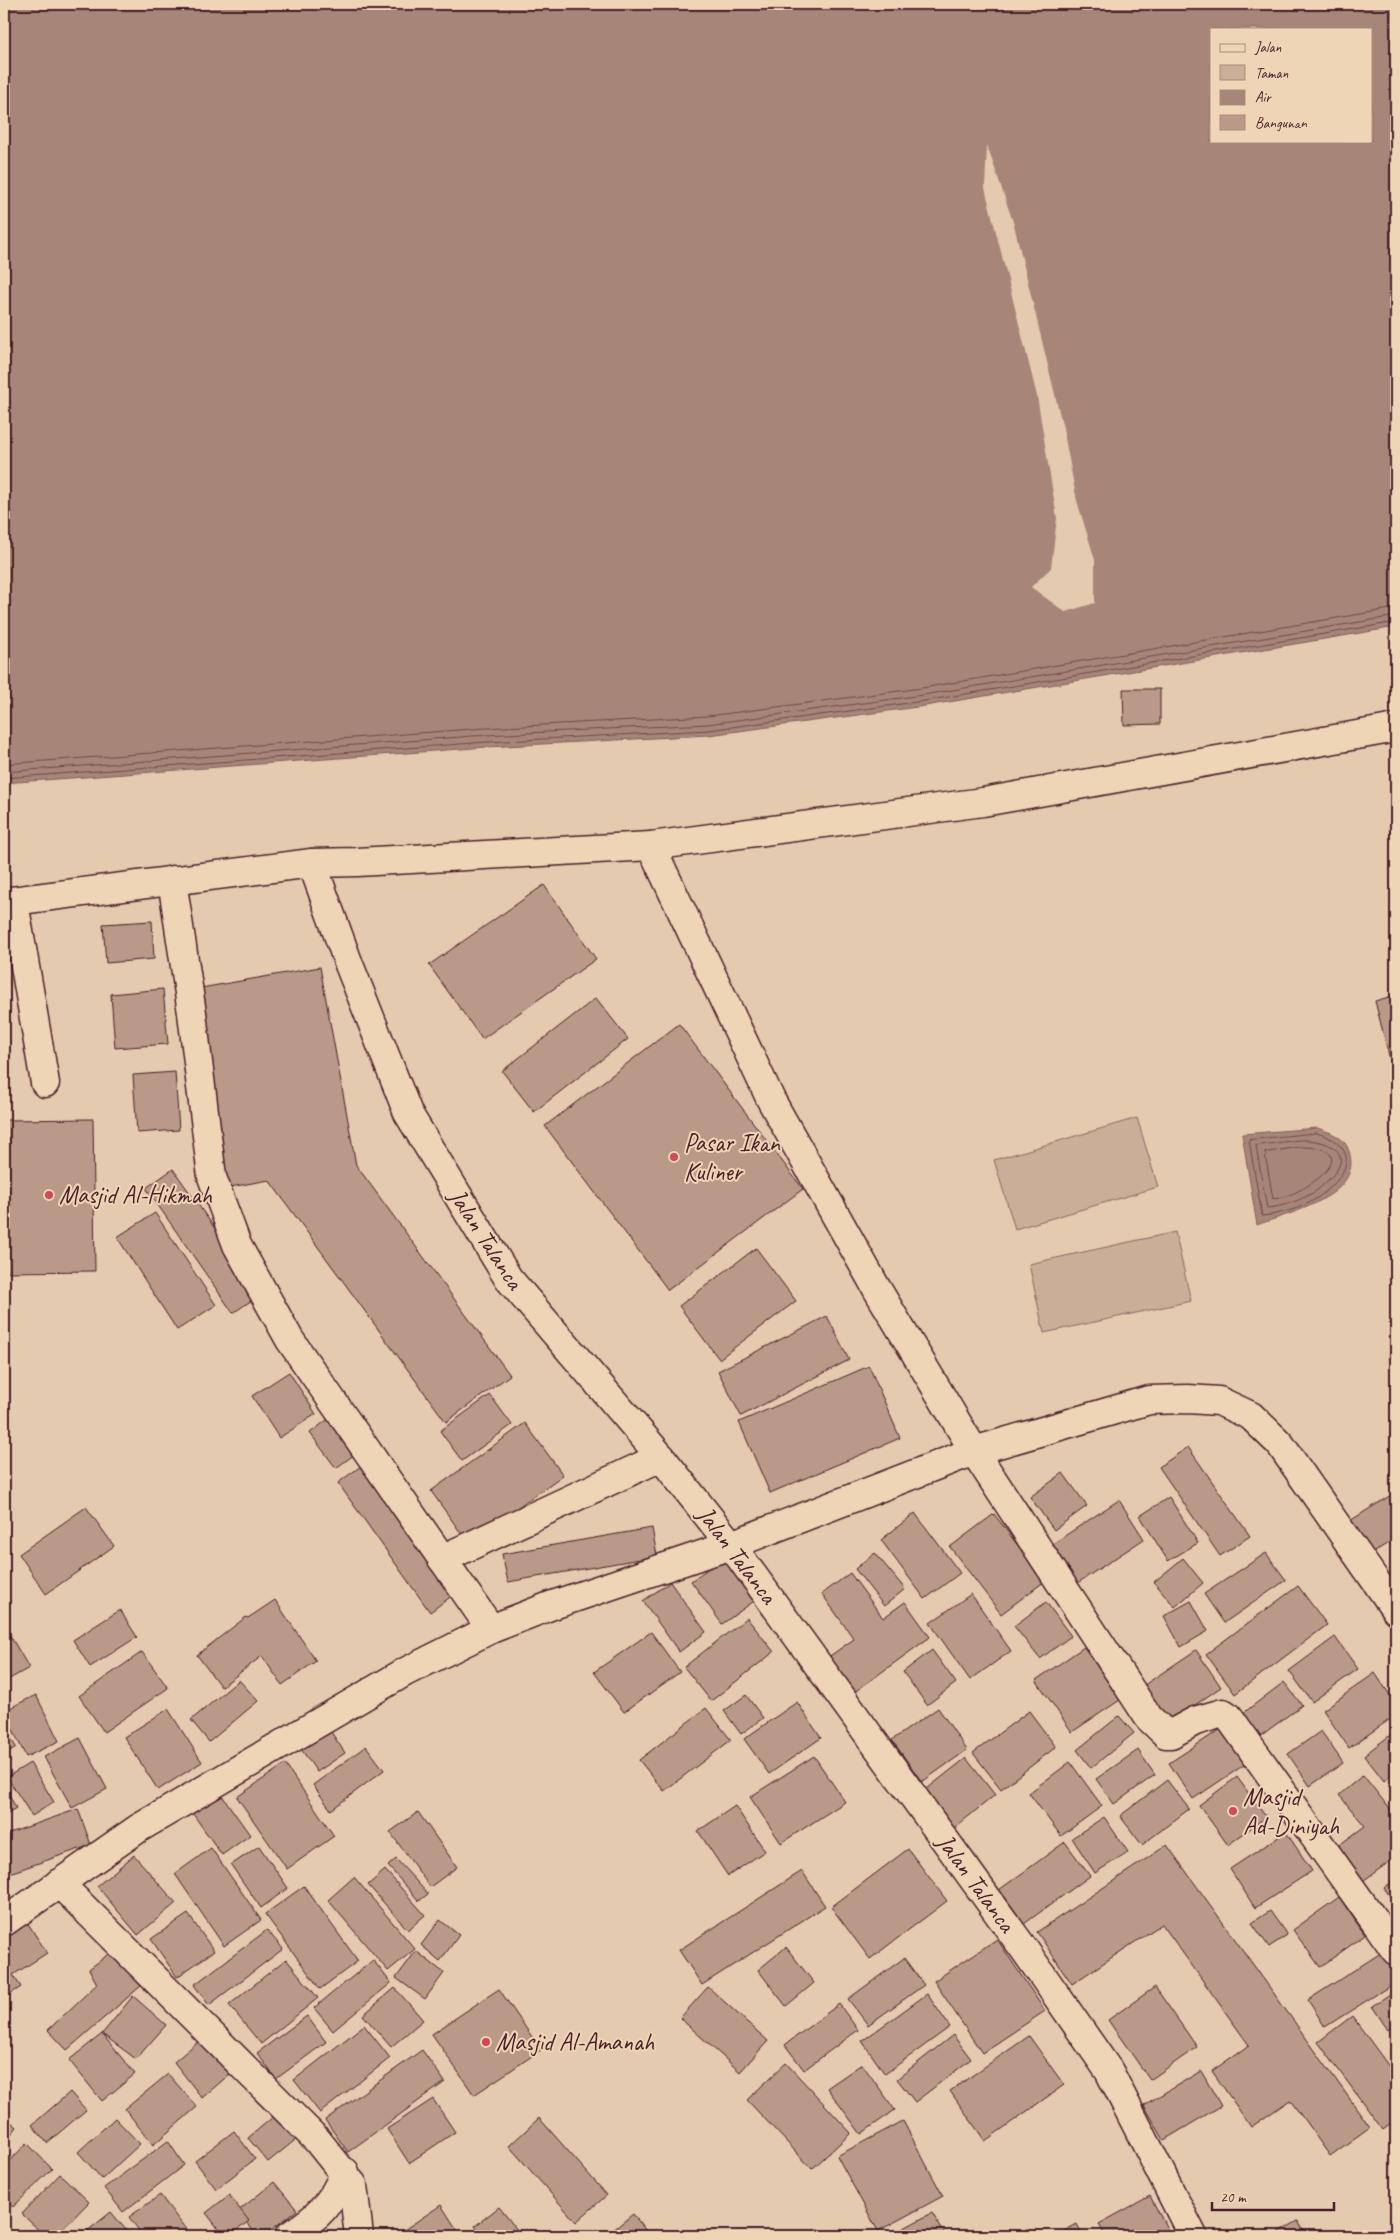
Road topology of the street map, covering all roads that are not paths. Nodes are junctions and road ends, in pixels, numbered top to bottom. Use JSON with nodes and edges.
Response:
{"nodes":[{"id":1,"x":1396,"y":728,"type":"edge"},
{"id":2,"x":651,"y":846,"type":"junction"},
{"id":3,"x":312,"y":863,"type":"junction"},
{"id":4,"x":172,"y":880,"type":"junction"},
{"id":5,"x":9,"y":902,"type":"edge"},
{"id":6,"x":45,"y":1083,"type":"dead end"},
{"id":7,"x":974,"y":1451,"type":"junction"},
{"id":8,"x":661,"y":1457,"type":"junction"},
{"id":9,"x":732,"y":1545,"type":"junction"},
{"id":10,"x":442,"y":1559,"type":"junction"},
{"id":11,"x":1396,"y":1610,"type":"edge"},
{"id":12,"x":492,"y":1629,"type":"junction"},
{"id":13,"x":59,"y":1883,"type":"junction"},
{"id":14,"x":4,"y":1922,"type":"edge"},
{"id":15,"x":1396,"y":1951,"type":"edge"},
{"id":16,"x":344,"y":2172,"type":"junction"},
{"id":17,"x":289,"y":2236,"type":"edge"},
{"id":18,"x":359,"y":2236,"type":"edge"},
{"id":19,"x":1193,"y":2236,"type":"edge"}],
"edges":[{"from":1,"to":2,"type":"street"},
{"from":2,"to":3,"type":"street"},
{"from":2,"to":7,"type":"street"},
{"from":3,"to":4,"type":"street"},
{"from":3,"to":8,"type":"street","name":"Jalan Talanca"},
{"from":4,"to":5,"type":"street"},
{"from":4,"to":10,"type":"street"},
{"from":5,"to":6,"type":"street"},
{"from":7,"to":9,"type":"street"},
{"from":7,"to":11,"type":"street"},
{"from":7,"to":15,"type":"street"},
{"from":8,"to":9,"type":"street","name":"Jalan Talanca"},
{"from":8,"to":10,"type":"street"},
{"from":9,"to":12,"type":"street"},
{"from":9,"to":19,"type":"street","name":"Jalan Talanca"},
{"from":10,"to":12,"type":"street"},
{"from":12,"to":13,"type":"street"},
{"from":13,"to":14,"type":"street"},
{"from":13,"to":16,"type":"street"},
{"from":16,"to":17,"type":"street"},
{"from":16,"to":18,"type":"street"}]}
